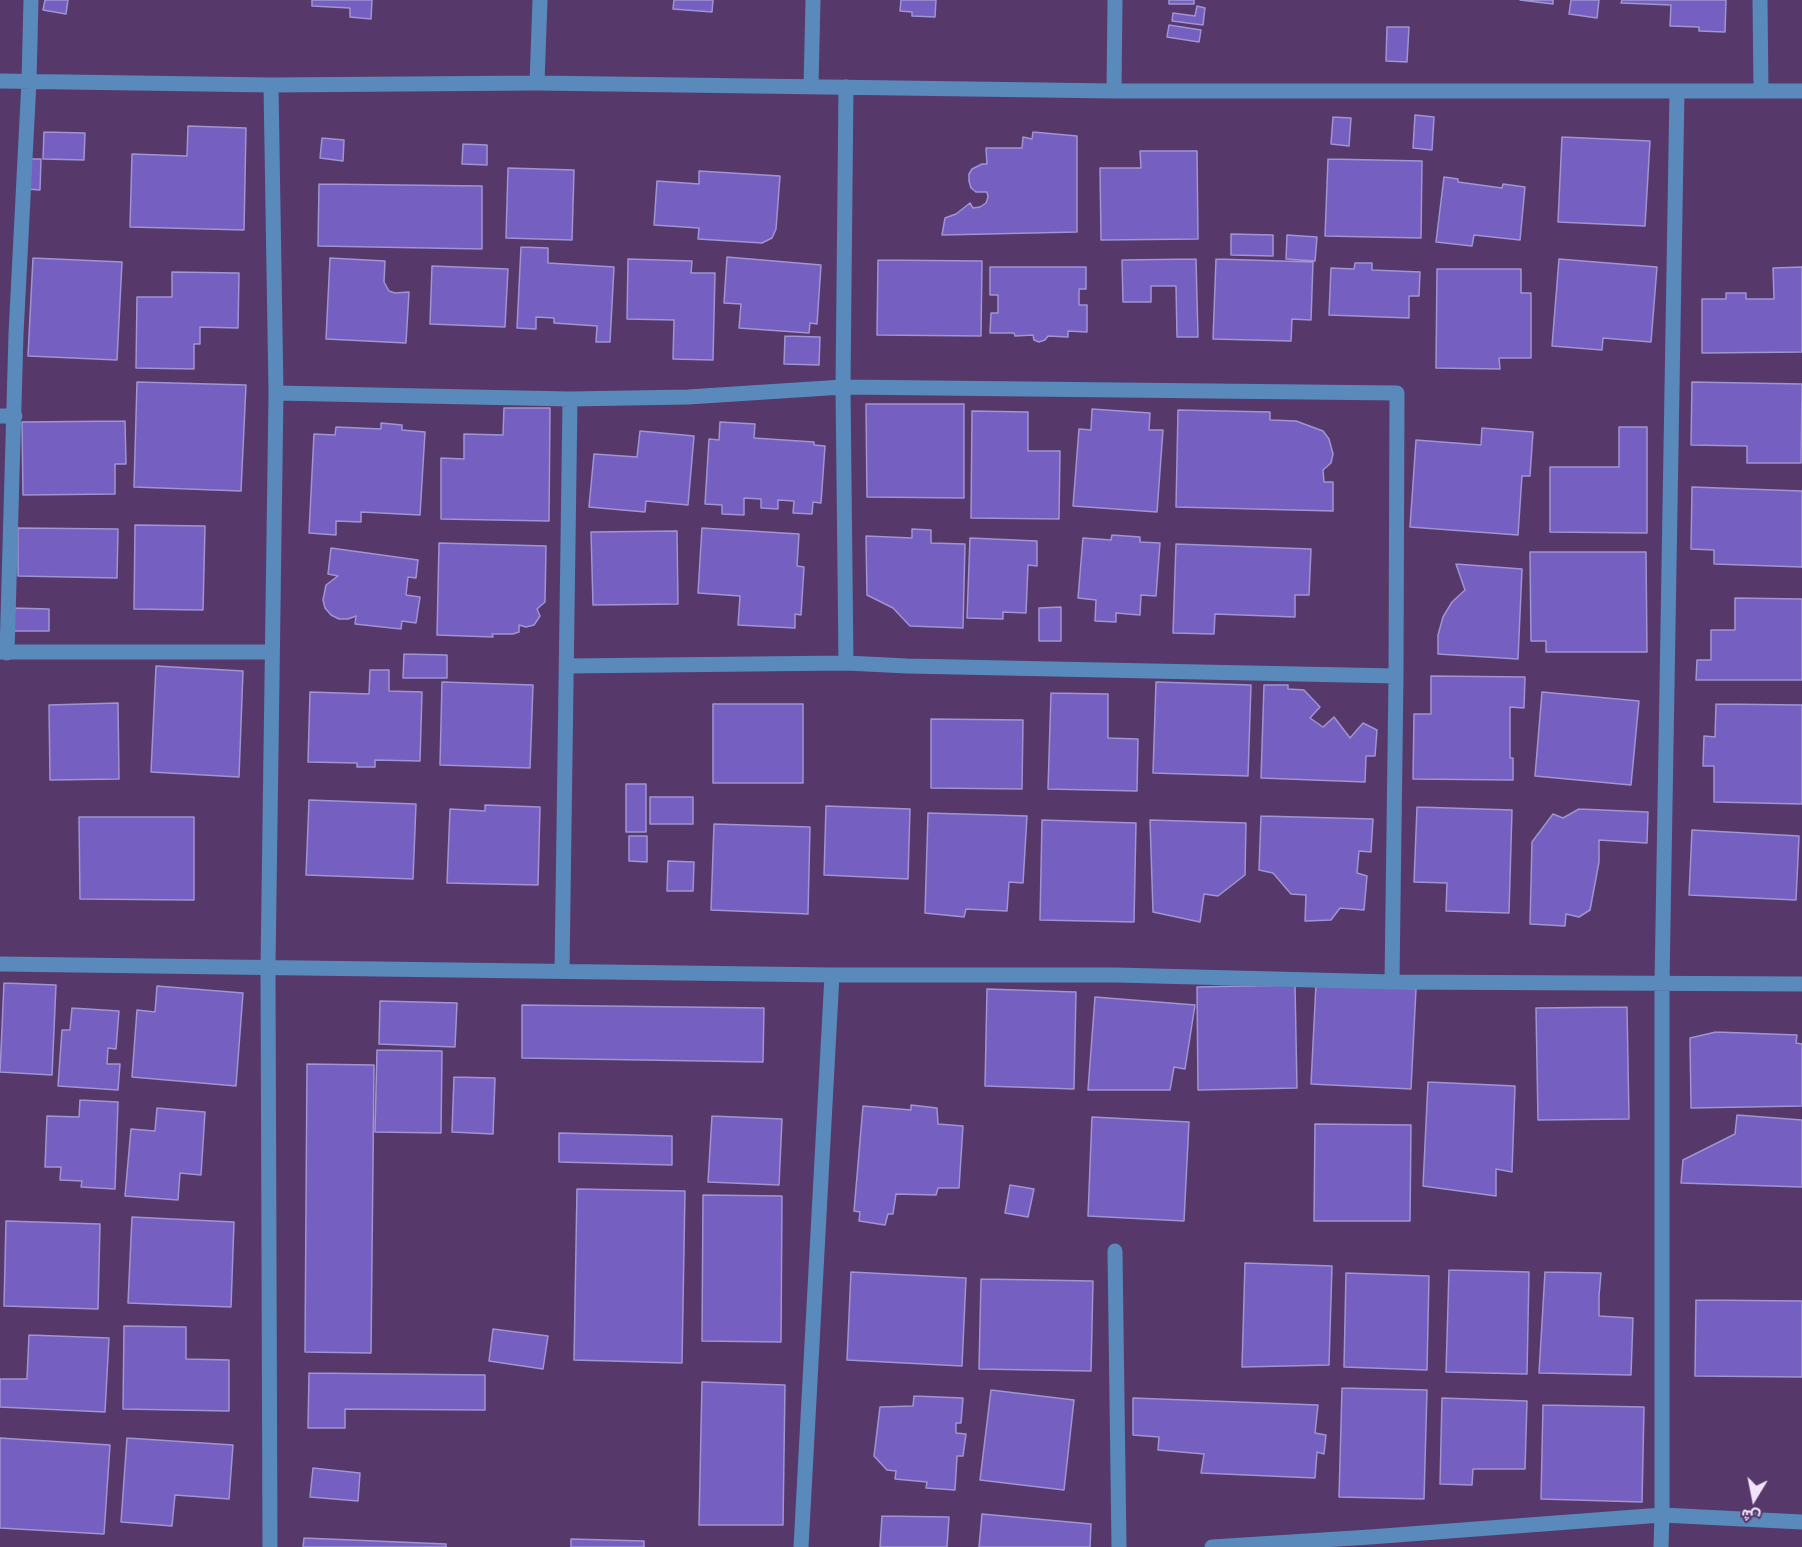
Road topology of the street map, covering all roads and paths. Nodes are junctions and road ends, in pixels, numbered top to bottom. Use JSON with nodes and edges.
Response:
{"nodes":[{"id":1,"x":31,"y":0,"type":"edge"},
{"id":2,"x":540,"y":0,"type":"edge"},
{"id":3,"x":813,"y":0,"type":"edge"},
{"id":4,"x":1115,"y":0,"type":"edge"},
{"id":5,"x":1760,"y":0,"type":"edge"},
{"id":6,"x":0,"y":81,"type":"edge"},
{"id":7,"x":28,"y":81,"type":"junction"},
{"id":8,"x":537,"y":83,"type":"junction"},
{"id":9,"x":271,"y":85,"type":"junction"},
{"id":10,"x":811,"y":87,"type":"junction"},
{"id":11,"x":846,"y":87,"type":"junction"},
{"id":12,"x":1114,"y":91,"type":"junction"},
{"id":13,"x":1677,"y":91,"type":"junction"},
{"id":14,"x":1761,"y":91,"type":"junction"},
{"id":15,"x":1802,"y":91,"type":"edge"},
{"id":16,"x":843,"y":387,"type":"junction"},
{"id":17,"x":276,"y":393,"type":"junction"},
{"id":18,"x":570,"y":399,"type":"junction"},
{"id":19,"x":8,"y":416,"type":"edge"},
{"id":20,"x":272,"y":652,"type":"junction"},
{"id":21,"x":4,"y":653,"type":"edge"},
{"id":22,"x":846,"y":663,"type":"junction"},
{"id":23,"x":566,"y":666,"type":"junction"},
{"id":24,"x":1396,"y":676,"type":"junction"},
{"id":25,"x":0,"y":963,"type":"edge"},
{"id":26,"x":268,"y":967,"type":"junction"},
{"id":27,"x":562,"y":971,"type":"junction"},
{"id":28,"x":832,"y":975,"type":"junction"},
{"id":29,"x":1392,"y":982,"type":"junction"},
{"id":30,"x":1662,"y":984,"type":"junction"},
{"id":31,"x":1802,"y":984,"type":"edge"},
{"id":32,"x":1115,"y":1251,"type":"dead end"},
{"id":33,"x":1662,"y":1515,"type":"junction"},
{"id":34,"x":1802,"y":1521,"type":"edge"},
{"id":35,"x":1370,"y":1542,"type":"edge"},
{"id":36,"x":270,"y":1547,"type":"edge"},
{"id":37,"x":801,"y":1547,"type":"edge"},
{"id":38,"x":1119,"y":1547,"type":"edge"},
{"id":39,"x":1212,"y":1547,"type":"edge"},
{"id":40,"x":1661,"y":1547,"type":"edge"}],
"edges":[{"from":1,"to":7,"type":"street"},
{"from":2,"to":8,"type":"street"},
{"from":3,"to":10,"type":"street"},
{"from":4,"to":12,"type":"street"},
{"from":5,"to":14,"type":"street"},
{"from":6,"to":7,"type":"street"},
{"from":7,"to":9,"type":"street"},
{"from":7,"to":19,"type":"street"},
{"from":8,"to":9,"type":"street"},
{"from":8,"to":10,"type":"street"},
{"from":9,"to":17,"type":"street"},
{"from":10,"to":11,"type":"street"},
{"from":11,"to":12,"type":"street"},
{"from":11,"to":16,"type":"street"},
{"from":12,"to":13,"type":"street"},
{"from":13,"to":14,"type":"street"},
{"from":13,"to":30,"type":"street"},
{"from":14,"to":15,"type":"street"},
{"from":16,"to":18,"type":"street"},
{"from":16,"to":22,"type":"street"},
{"from":16,"to":24,"type":"street"},
{"from":17,"to":18,"type":"street"},
{"from":17,"to":20,"type":"street"},
{"from":18,"to":23,"type":"street"},
{"from":19,"to":21,"type":"street"},
{"from":20,"to":21,"type":"street"},
{"from":20,"to":26,"type":"street"},
{"from":22,"to":23,"type":"street"},
{"from":22,"to":24,"type":"street"},
{"from":23,"to":27,"type":"street"},
{"from":24,"to":29,"type":"street"},
{"from":25,"to":26,"type":"street"},
{"from":26,"to":27,"type":"street"},
{"from":26,"to":36,"type":"street"},
{"from":27,"to":28,"type":"street"},
{"from":28,"to":29,"type":"street"},
{"from":28,"to":37,"type":"street"},
{"from":29,"to":30,"type":"street"},
{"from":30,"to":31,"type":"street"},
{"from":30,"to":33,"type":"street"},
{"from":32,"to":38,"type":"street"},
{"from":33,"to":34,"type":"street"},
{"from":33,"to":35,"type":"street"},
{"from":33,"to":40,"type":"street"},
{"from":35,"to":39,"type":"street"}]}
